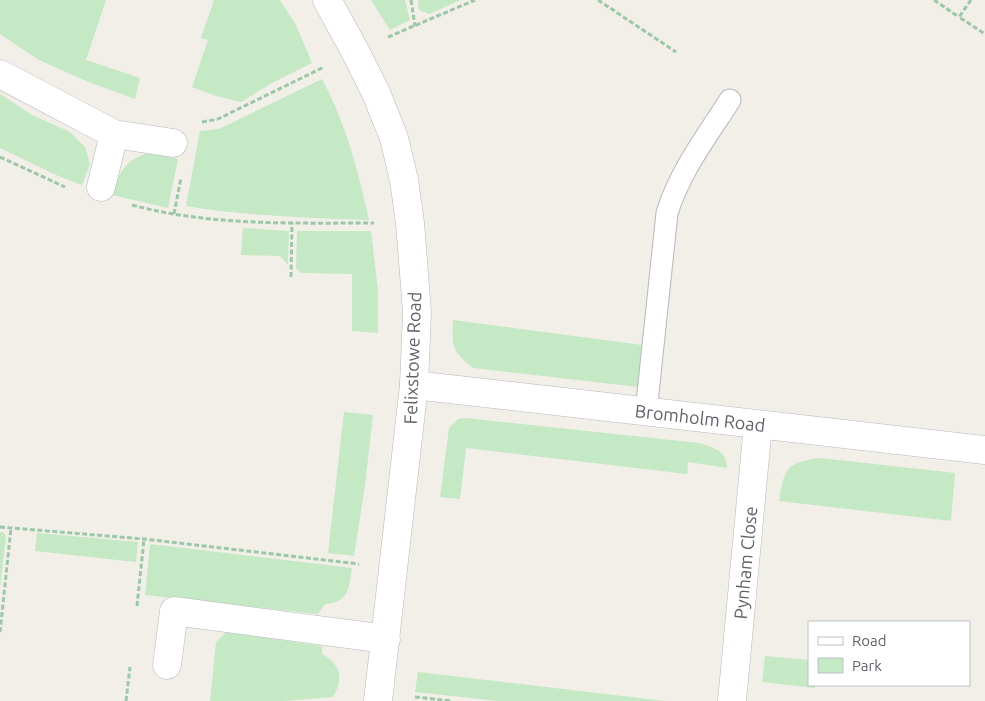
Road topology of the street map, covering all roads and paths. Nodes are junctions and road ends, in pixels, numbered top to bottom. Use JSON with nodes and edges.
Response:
{"nodes":[{"id":1,"x":327,"y":0,"type":"edge"},
{"id":2,"x":411,"y":0,"type":"edge"},
{"id":3,"x":475,"y":0,"type":"edge"},
{"id":4,"x":598,"y":0,"type":"edge"},
{"id":5,"x":934,"y":0,"type":"edge"},
{"id":6,"x":971,"y":0,"type":"edge"},
{"id":7,"x":959,"y":17,"type":"junction"},
{"id":8,"x":415,"y":26,"type":"junction"},
{"id":9,"x":985,"y":34,"type":"edge"},
{"id":10,"x":355,"y":51,"type":"junction"},
{"id":11,"x":676,"y":52,"type":"dead end"},
{"id":12,"x":0,"y":74,"type":"edge"},
{"id":13,"x":730,"y":100,"type":"dead end"},
{"id":14,"x":198,"y":123,"type":"dead end"},
{"id":15,"x":114,"y":134,"type":"junction"},
{"id":16,"x":173,"y":143,"type":"dead end"},
{"id":17,"x":0,"y":157,"type":"edge"},
{"id":18,"x":101,"y":187,"type":"dead end"},
{"id":19,"x":67,"y":188,"type":"dead end"},
{"id":20,"x":130,"y":205,"type":"dead end"},
{"id":21,"x":410,"y":222,"type":"junction"},
{"id":22,"x":292,"y":223,"type":"junction"},
{"id":23,"x":291,"y":277,"type":"dead end"},
{"id":24,"x":414,"y":385,"type":"junction"},
{"id":25,"x":646,"y":412,"type":"junction"},
{"id":26,"x":758,"y":424,"type":"junction"},
{"id":27,"x":985,"y":450,"type":"edge"},
{"id":28,"x":0,"y":527,"type":"edge"},
{"id":29,"x":11,"y":528,"type":"junction"},
{"id":30,"x":394,"y":568,"type":"junction"},
{"id":31,"x":0,"y":632,"type":"edge"},
{"id":32,"x":386,"y":639,"type":"junction"},
{"id":33,"x":167,"y":666,"type":"dead end"},
{"id":34,"x":378,"y":701,"type":"edge"},
{"id":35,"x":732,"y":701,"type":"edge"}],
"edges":[{"from":1,"to":10,"type":"street","name":"Felixstowe Road"},
{"from":2,"to":8,"type":"path"},
{"from":3,"to":8,"type":"path"},
{"from":4,"to":11,"type":"path"},
{"from":5,"to":7,"type":"path"},
{"from":6,"to":7,"type":"path"},
{"from":7,"to":9,"type":"path"},
{"from":8,"to":10,"type":"path"},
{"from":10,"to":14,"type":"path"},
{"from":10,"to":21,"type":"street","name":"Felixstowe Road"},
{"from":12,"to":15,"type":"street"},
{"from":13,"to":25,"type":"lane"},
{"from":15,"to":16,"type":"street"},
{"from":15,"to":18,"type":"street"},
{"from":17,"to":19,"type":"path"},
{"from":20,"to":22,"type":"path"},
{"from":21,"to":22,"type":"path"},
{"from":21,"to":24,"type":"street","name":"Felixstowe Road"},
{"from":22,"to":23,"type":"path"},
{"from":24,"to":25,"type":"street","name":"Bromholm Road"},
{"from":24,"to":30,"type":"street","name":"Felixstowe Road"},
{"from":25,"to":26,"type":"street","name":"Bromholm Road"},
{"from":26,"to":27,"type":"street","name":"Bromholm Road"},
{"from":26,"to":35,"type":"street","name":"Pynham Close"},
{"from":28,"to":29,"type":"path"},
{"from":29,"to":30,"type":"path"},
{"from":29,"to":31,"type":"path"},
{"from":30,"to":32,"type":"street","name":"Felixstowe Road"},
{"from":32,"to":33,"type":"street"},
{"from":32,"to":34,"type":"street","name":"Felixstowe Road"}]}
